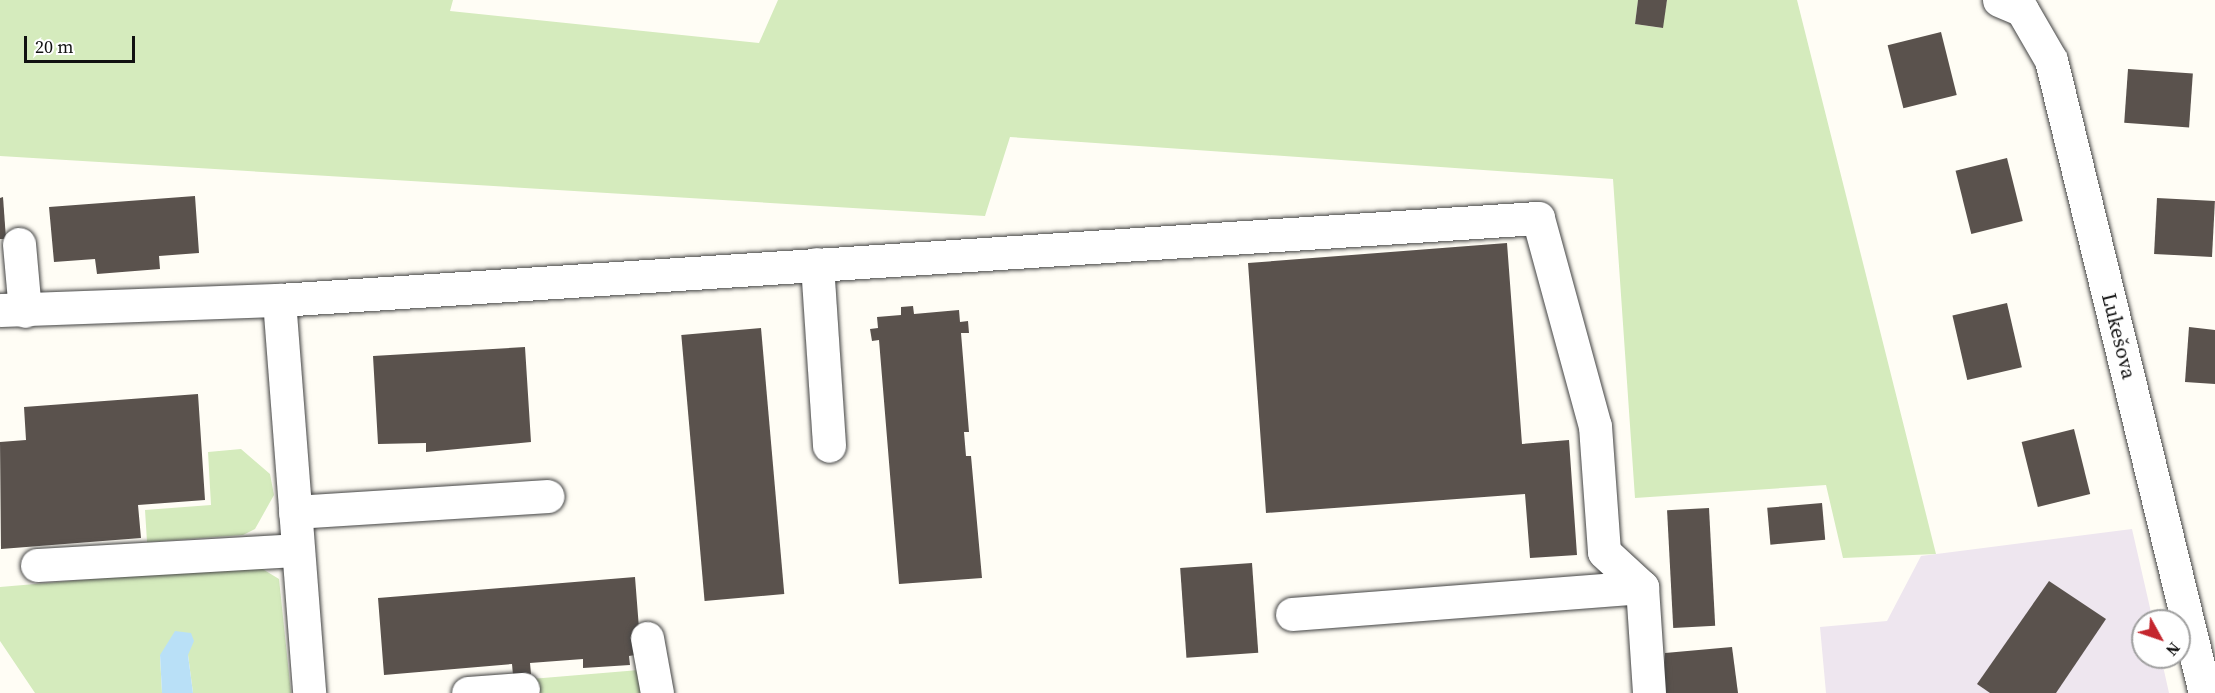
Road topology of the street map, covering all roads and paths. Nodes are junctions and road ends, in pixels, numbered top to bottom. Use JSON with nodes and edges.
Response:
{"nodes":[{"id":1,"x":1999,"y":0,"type":"edge"},
{"id":2,"x":19,"y":244,"type":"dead end"},
{"id":3,"x":817,"y":264,"type":"junction"},
{"id":4,"x":279,"y":300,"type":"junction"},
{"id":5,"x":12,"y":310,"type":"edge"},
{"id":6,"x":829,"y":446,"type":"dead end"},
{"id":7,"x":547,"y":496,"type":"dead end"},
{"id":8,"x":295,"y":512,"type":"junction"},
{"id":9,"x":296,"y":550,"type":"junction"},
{"id":10,"x":37,"y":565,"type":"dead end"},
{"id":11,"x":1642,"y":587,"type":"junction"},
{"id":12,"x":1292,"y":614,"type":"dead end"},
{"id":13,"x":647,"y":638,"type":"dead end"},
{"id":14,"x":523,"y":689,"type":"dead end"},
{"id":15,"x":309,"y":693,"type":"edge"},
{"id":16,"x":468,"y":693,"type":"edge"},
{"id":17,"x":657,"y":693,"type":"edge"},
{"id":18,"x":1649,"y":693,"type":"edge"},
{"id":19,"x":2205,"y":693,"type":"edge"}],
"edges":[{"from":1,"to":19,"type":"street","name":"Lukešova"},
{"from":2,"to":5,"type":"street"},
{"from":3,"to":4,"type":"street"},
{"from":3,"to":6,"type":"street"},
{"from":3,"to":11,"type":"street"},
{"from":4,"to":5,"type":"street"},
{"from":4,"to":8,"type":"street"},
{"from":7,"to":8,"type":"street"},
{"from":8,"to":9,"type":"street"},
{"from":9,"to":10,"type":"street"},
{"from":9,"to":15,"type":"street"},
{"from":11,"to":12,"type":"street"},
{"from":11,"to":18,"type":"street"},
{"from":13,"to":17,"type":"street"},
{"from":14,"to":16,"type":"street"}]}
